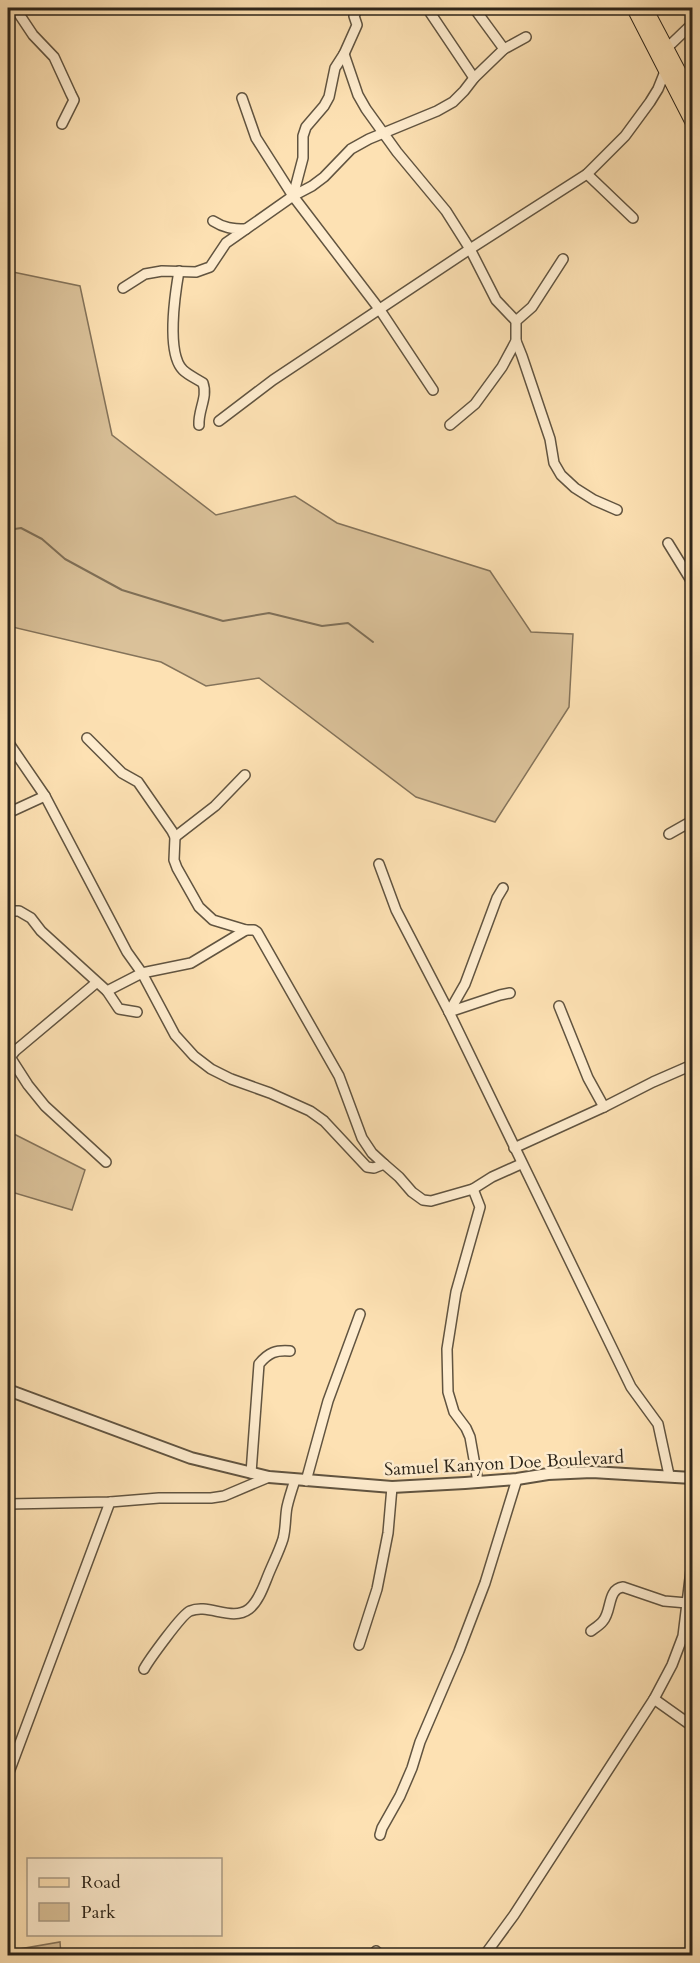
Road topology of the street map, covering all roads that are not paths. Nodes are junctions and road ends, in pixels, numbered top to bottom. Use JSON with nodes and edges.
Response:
{"nodes":[{"id":1,"x":15,"y":8,"type":"edge"},
{"id":2,"x":358,"y":8,"type":"edge"},
{"id":3,"x":427,"y":8,"type":"edge"},
{"id":4,"x":474,"y":8,"type":"edge"},
{"id":5,"x":634,"y":8,"type":"edge"},
{"id":6,"x":645,"y":8,"type":"edge"},
{"id":7,"x":693,"y":24,"type":"edge"},
{"id":8,"x":526,"y":37,"type":"dead end"},
{"id":9,"x":667,"y":48,"type":"junction"},
{"id":10,"x":504,"y":49,"type":"junction"},
{"id":11,"x":344,"y":54,"type":"junction"},
{"id":12,"x":666,"y":69,"type":"junction"},
{"id":13,"x":474,"y":78,"type":"junction"},
{"id":14,"x":242,"y":98,"type":"dead end"},
{"id":15,"x":693,"y":98,"type":"edge"},
{"id":16,"x":693,"y":121,"type":"edge"},
{"id":17,"x":62,"y":124,"type":"dead end"},
{"id":18,"x":383,"y":135,"type":"junction"},
{"id":19,"x":587,"y":174,"type":"junction"},
{"id":20,"x":293,"y":196,"type":"junction"},
{"id":21,"x":633,"y":218,"type":"dead end"},
{"id":22,"x":213,"y":221,"type":"dead end"},
{"id":23,"x":246,"y":229,"type":"junction"},
{"id":24,"x":470,"y":249,"type":"junction"},
{"id":25,"x":563,"y":259,"type":"dead end"},
{"id":26,"x":179,"y":272,"type":"junction"},
{"id":27,"x":123,"y":288,"type":"dead end"},
{"id":28,"x":380,"y":310,"type":"junction"},
{"id":29,"x":516,"y":321,"type":"junction"},
{"id":30,"x":516,"y":341,"type":"junction"},
{"id":31,"x":434,"y":390,"type":"dead end"},
{"id":32,"x":219,"y":421,"type":"dead end"},
{"id":33,"x":199,"y":425,"type":"dead end"},
{"id":34,"x":450,"y":425,"type":"dead end"},
{"id":35,"x":617,"y":510,"type":"dead end"},
{"id":36,"x":668,"y":543,"type":"dead end"},
{"id":37,"x":693,"y":582,"type":"edge"},
{"id":38,"x":87,"y":738,"type":"dead end"},
{"id":39,"x":8,"y":742,"type":"edge"},
{"id":40,"x":245,"y":775,"type":"dead end"},
{"id":41,"x":45,"y":796,"type":"junction"},
{"id":42,"x":8,"y":813,"type":"edge"},
{"id":43,"x":693,"y":821,"type":"edge"},
{"id":44,"x":669,"y":834,"type":"dead end"},
{"id":45,"x":175,"y":837,"type":"junction"},
{"id":46,"x":379,"y":864,"type":"dead end"},
{"id":47,"x":503,"y":888,"type":"dead end"},
{"id":48,"x":8,"y":911,"type":"edge"},
{"id":49,"x":246,"y":930,"type":"junction"},
{"id":50,"x":142,"y":973,"type":"junction"},
{"id":51,"x":96,"y":983,"type":"junction"},
{"id":52,"x":107,"y":991,"type":"junction"},
{"id":53,"x":510,"y":993,"type":"dead end"},
{"id":54,"x":559,"y":1006,"type":"dead end"},
{"id":55,"x":137,"y":1012,"type":"dead end"},
{"id":56,"x":449,"y":1012,"type":"junction"},
{"id":57,"x":10,"y":1053,"type":"edge"},
{"id":58,"x":693,"y":1065,"type":"edge"},
{"id":59,"x":604,"y":1107,"type":"junction"},
{"id":60,"x":514,"y":1148,"type":"junction"},
{"id":61,"x":106,"y":1162,"type":"dead end"},
{"id":62,"x":384,"y":1164,"type":"junction"},
{"id":63,"x":521,"y":1164,"type":"junction"},
{"id":64,"x":473,"y":1189,"type":"junction"},
{"id":65,"x":360,"y":1314,"type":"dead end"},
{"id":66,"x":290,"y":1351,"type":"dead end"},
{"id":67,"x":8,"y":1390,"type":"edge"},
{"id":68,"x":251,"y":1473,"type":"junction"},
{"id":69,"x":669,"y":1475,"type":"junction"},
{"id":70,"x":269,"y":1477,"type":"junction"},
{"id":71,"x":693,"y":1478,"type":"edge"},
{"id":72,"x":517,"y":1479,"type":"junction"},
{"id":73,"x":300,"y":1480,"type":"junction"},
{"id":74,"x":478,"y":1482,"type":"junction"},
{"id":75,"x":392,"y":1487,"type":"junction"},
{"id":76,"x":110,"y":1502,"type":"junction"},
{"id":77,"x":8,"y":1505,"type":"edge"},
{"id":78,"x":693,"y":1562,"type":"edge"},
{"id":79,"x":690,"y":1604,"type":"edge"},
{"id":80,"x":591,"y":1631,"type":"dead end"},
{"id":81,"x":359,"y":1645,"type":"dead end"},
{"id":82,"x":144,"y":1669,"type":"dead end"},
{"id":83,"x":654,"y":1699,"type":"junction"},
{"id":84,"x":693,"y":1726,"type":"edge"},
{"id":85,"x":8,"y":1775,"type":"edge"},
{"id":86,"x":381,"y":1835,"type":"dead end"},
{"id":87,"x":484,"y":1956,"type":"edge"}],
"edges":[{"from":1,"to":17,"type":"street"},
{"from":2,"to":11,"type":"street"},
{"from":3,"to":13,"type":"street"},
{"from":4,"to":10,"type":"street"},
{"from":5,"to":12,"type":"main road"},
{"from":6,"to":9,"type":"main road"},
{"from":7,"to":9,"type":"street"},
{"from":8,"to":10,"type":"street"},
{"from":9,"to":15,"type":"main road"},
{"from":10,"to":13,"type":"street"},
{"from":11,"to":18,"type":"street"},
{"from":11,"to":20,"type":"street"},
{"from":12,"to":16,"type":"main road"},
{"from":12,"to":19,"type":"street"},
{"from":13,"to":18,"type":"street"},
{"from":14,"to":20,"type":"street"},
{"from":18,"to":20,"type":"street"},
{"from":18,"to":24,"type":"street"},
{"from":19,"to":21,"type":"street"},
{"from":19,"to":24,"type":"street"},
{"from":20,"to":23,"type":"street"},
{"from":20,"to":28,"type":"street"},
{"from":22,"to":23,"type":"street"},
{"from":23,"to":26,"type":"street"},
{"from":24,"to":28,"type":"street"},
{"from":24,"to":29,"type":"street"},
{"from":25,"to":29,"type":"street"},
{"from":26,"to":27,"type":"street"},
{"from":26,"to":33,"type":"street"},
{"from":28,"to":31,"type":"street"},
{"from":28,"to":32,"type":"street"},
{"from":29,"to":30,"type":"street"},
{"from":30,"to":34,"type":"street"},
{"from":30,"to":35,"type":"street"},
{"from":36,"to":37,"type":"street"},
{"from":38,"to":45,"type":"street"},
{"from":39,"to":41,"type":"street"},
{"from":40,"to":45,"type":"street"},
{"from":41,"to":42,"type":"street"},
{"from":41,"to":50,"type":"street"},
{"from":43,"to":44,"type":"street"},
{"from":45,"to":49,"type":"street"},
{"from":46,"to":56,"type":"street"},
{"from":47,"to":56,"type":"street"},
{"from":48,"to":51,"type":"street"},
{"from":49,"to":50,"type":"street"},
{"from":49,"to":62,"type":"street"},
{"from":50,"to":52,"type":"street"},
{"from":50,"to":62,"type":"street"},
{"from":51,"to":52,"type":"street"},
{"from":51,"to":57,"type":"street"},
{"from":52,"to":55,"type":"street"},
{"from":53,"to":56,"type":"street"},
{"from":54,"to":59,"type":"street"},
{"from":56,"to":60,"type":"street"},
{"from":57,"to":61,"type":"street"},
{"from":58,"to":59,"type":"street"},
{"from":59,"to":60,"type":"street"},
{"from":60,"to":63,"type":"street"},
{"from":62,"to":64,"type":"street"},
{"from":63,"to":64,"type":"street"},
{"from":63,"to":69,"type":"street"},
{"from":64,"to":74,"type":"street"},
{"from":65,"to":73,"type":"street"},
{"from":66,"to":68,"type":"street"},
{"from":67,"to":68,"type":"street","name":"Samuel Kanyon Doe Boulevard"},
{"from":68,"to":70,"type":"street","name":"Samuel Kanyon Doe Boulevard"},
{"from":69,"to":71,"type":"street","name":"Samuel Kanyon Doe Boulevard"},
{"from":69,"to":72,"type":"street","name":"Samuel Kanyon Doe Boulevard"},
{"from":70,"to":73,"type":"street","name":"Samuel Kanyon Doe Boulevard"},
{"from":70,"to":76,"type":"street"},
{"from":72,"to":74,"type":"street","name":"Samuel Kanyon Doe Boulevard"},
{"from":72,"to":86,"type":"street"},
{"from":73,"to":75,"type":"street","name":"Samuel Kanyon Doe Boulevard"},
{"from":73,"to":82,"type":"street"},
{"from":74,"to":75,"type":"street","name":"Samuel Kanyon Doe Boulevard"},
{"from":75,"to":81,"type":"street"},
{"from":76,"to":77,"type":"street"},
{"from":76,"to":85,"type":"street"},
{"from":78,"to":79,"type":"street"},
{"from":79,"to":80,"type":"street"},
{"from":79,"to":83,"type":"street"},
{"from":83,"to":84,"type":"street"},
{"from":83,"to":87,"type":"street"}]}
